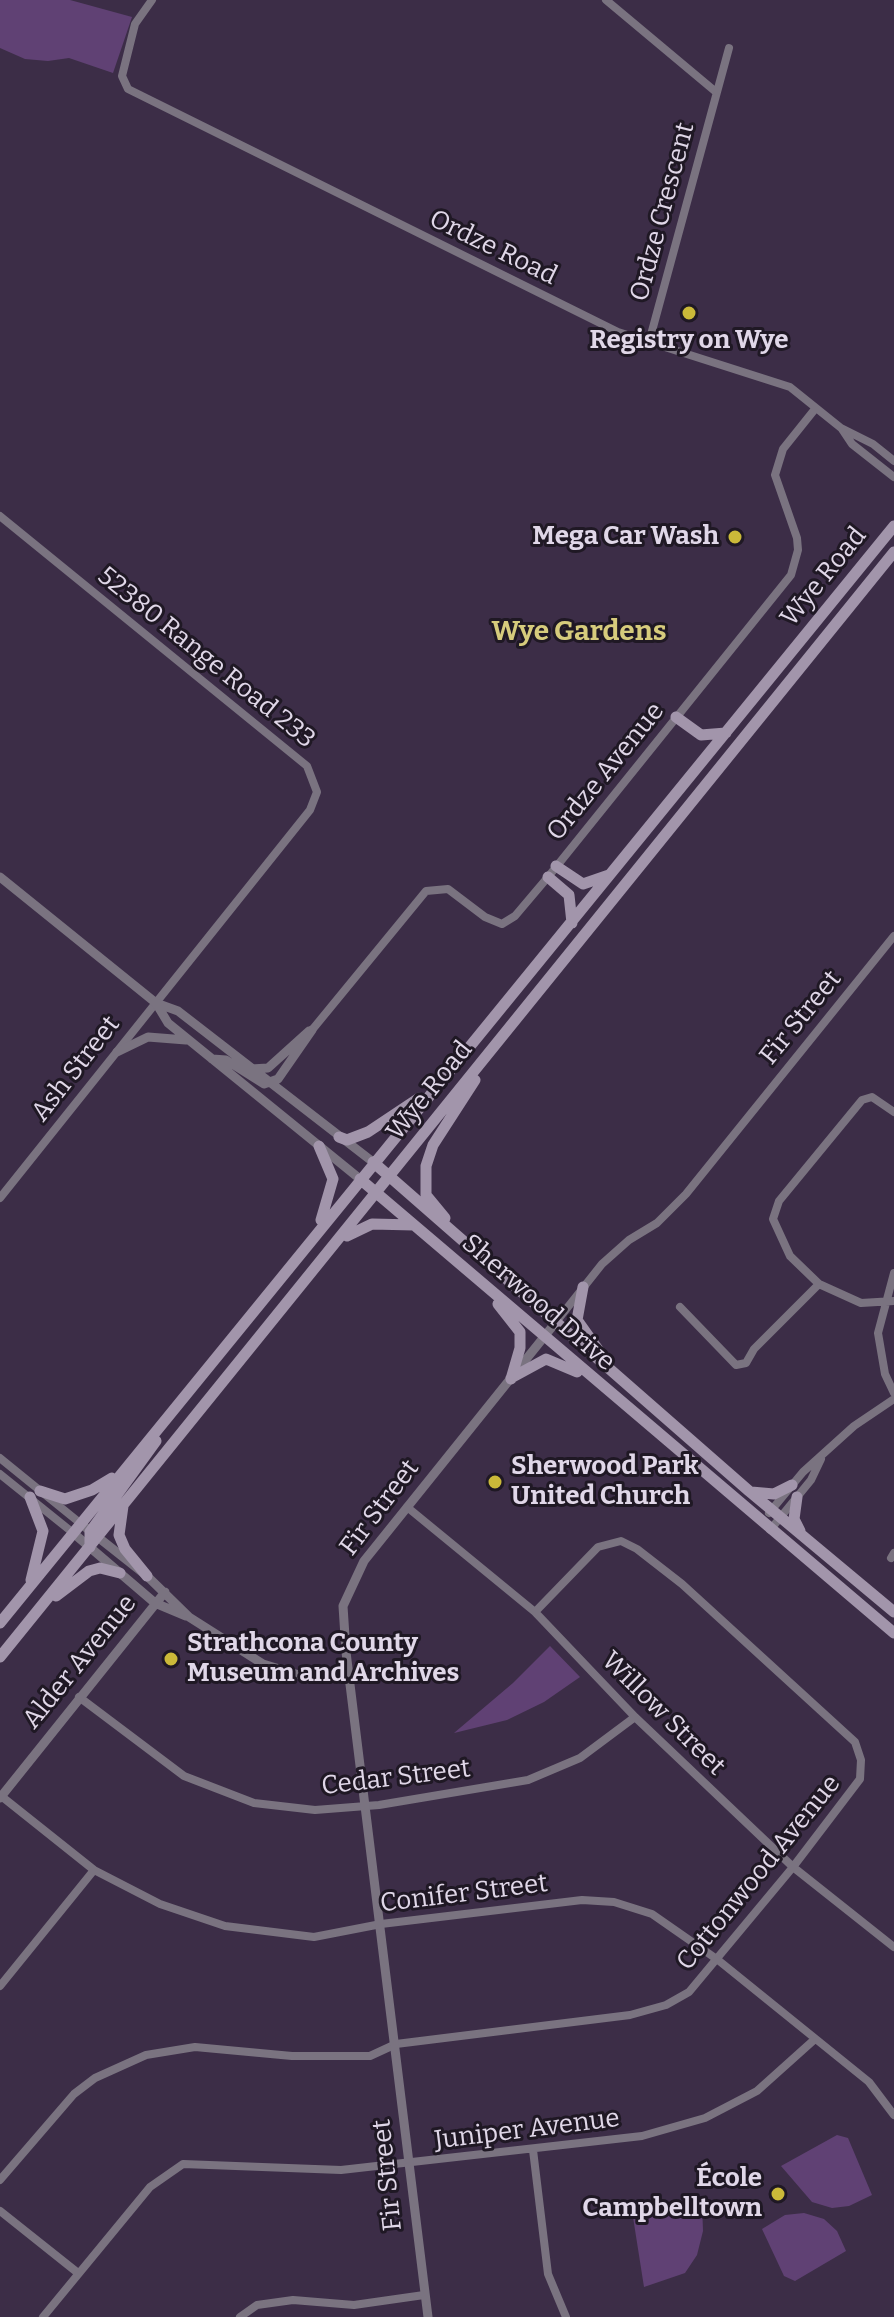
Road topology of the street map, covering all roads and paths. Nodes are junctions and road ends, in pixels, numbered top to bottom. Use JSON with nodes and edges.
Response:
{"nodes":[{"id":1,"x":152,"y":0,"type":"edge"},
{"id":2,"x":606,"y":0,"type":"edge"},
{"id":3,"x":729,"y":48,"type":"dead end"},
{"id":4,"x":716,"y":92,"type":"junction"},
{"id":5,"x":649,"y":342,"type":"junction"},
{"id":6,"x":815,"y":409,"type":"junction"},
{"id":7,"x":841,"y":428,"type":"junction"},
{"id":8,"x":894,"y":461,"type":"edge"},
{"id":9,"x":894,"y":477,"type":"edge"},
{"id":10,"x":0,"y":516,"type":"edge"},
{"id":11,"x":894,"y":526,"type":"edge"},
{"id":12,"x":894,"y":552,"type":"edge"},
{"id":13,"x":676,"y":717,"type":"junction"},
{"id":14,"x":726,"y":733,"type":"junction"},
{"id":15,"x":556,"y":866,"type":"junction"},
{"id":16,"x":613,"y":873,"type":"junction"},
{"id":17,"x":0,"y":877,"type":"edge"},
{"id":18,"x":548,"y":877,"type":"junction"},
{"id":19,"x":572,"y":923,"type":"junction"},
{"id":20,"x":894,"y":936,"type":"edge"},
{"id":21,"x":156,"y":1003,"type":"junction"},
{"id":22,"x":312,"y":1030,"type":"junction"},
{"id":23,"x":505,"y":1032,"type":"junction"},
{"id":24,"x":189,"y":1041,"type":"junction"},
{"id":25,"x":117,"y":1052,"type":"junction"},
{"id":26,"x":212,"y":1059,"type":"junction"},
{"id":27,"x":251,"y":1069,"type":"junction"},
{"id":28,"x":269,"y":1083,"type":"junction"},
{"id":29,"x":433,"y":1089,"type":"junction"},
{"id":30,"x":894,"y":1112,"type":"edge"},
{"id":31,"x":339,"y":1137,"type":"junction"},
{"id":32,"x":319,"y":1146,"type":"junction"},
{"id":33,"x":373,"y":1162,"type":"junction"},
{"id":34,"x":389,"y":1176,"type":"junction"},
{"id":35,"x":360,"y":1179,"type":"junction"},
{"id":36,"x":377,"y":1194,"type":"junction"},
{"id":37,"x":0,"y":1198,"type":"edge"},
{"id":38,"x":414,"y":1225,"type":"junction"},
{"id":39,"x":313,"y":1236,"type":"junction"},
{"id":40,"x":337,"y":1243,"type":"junction"},
{"id":41,"x":489,"y":1265,"type":"junction"},
{"id":42,"x":894,"y":1273,"type":"edge"},
{"id":43,"x":819,"y":1284,"type":"junction"},
{"id":44,"x":485,"y":1287,"type":"junction"},
{"id":45,"x":583,"y":1287,"type":"junction"},
{"id":46,"x":890,"y":1301,"type":"edge"},
{"id":47,"x":680,"y":1307,"type":"dead end"},
{"id":48,"x":556,"y":1322,"type":"junction"},
{"id":49,"x":544,"y":1336,"type":"junction"},
{"id":50,"x":511,"y":1379,"type":"junction"},
{"id":51,"x":600,"y":1386,"type":"junction"},
{"id":52,"x":631,"y":1387,"type":"junction"},
{"id":53,"x":894,"y":1396,"type":"edge"},
{"id":54,"x":166,"y":1416,"type":"junction"},
{"id":55,"x":0,"y":1458,"type":"edge"},
{"id":56,"x":821,"y":1458,"type":"junction"},
{"id":57,"x":122,"y":1471,"type":"junction"},
{"id":58,"x":0,"y":1474,"type":"edge"},
{"id":59,"x":792,"y":1485,"type":"junction"},
{"id":60,"x":749,"y":1491,"type":"junction"},
{"id":61,"x":35,"y":1494,"type":"junction"},
{"id":62,"x":797,"y":1497,"type":"junction"},
{"id":63,"x":123,"y":1504,"type":"junction"},
{"id":64,"x":407,"y":1507,"type":"junction"},
{"id":65,"x":776,"y":1513,"type":"junction"},
{"id":66,"x":765,"y":1526,"type":"junction"},
{"id":67,"x":76,"y":1528,"type":"junction"},
{"id":68,"x":802,"y":1535,"type":"junction"},
{"id":69,"x":93,"y":1539,"type":"junction"},
{"id":70,"x":120,"y":1573,"type":"junction"},
{"id":71,"x":147,"y":1576,"type":"junction"},
{"id":72,"x":29,"y":1588,"type":"junction"},
{"id":73,"x":165,"y":1592,"type":"junction"},
{"id":74,"x":155,"y":1603,"type":"junction"},
{"id":75,"x":37,"y":1612,"type":"junction"},
{"id":76,"x":535,"y":1612,"type":"junction"},
{"id":77,"x":894,"y":1612,"type":"edge"},
{"id":78,"x":189,"y":1617,"type":"junction"},
{"id":79,"x":0,"y":1623,"type":"edge"},
{"id":80,"x":894,"y":1633,"type":"edge"},
{"id":81,"x":0,"y":1657,"type":"edge"},
{"id":82,"x":349,"y":1673,"type":"junction"},
{"id":83,"x":79,"y":1697,"type":"junction"},
{"id":84,"x":635,"y":1717,"type":"junction"},
{"id":85,"x":1,"y":1797,"type":"edge"},
{"id":86,"x":365,"y":1807,"type":"junction"},
{"id":87,"x":793,"y":1867,"type":"junction"},
{"id":88,"x":94,"y":1870,"type":"junction"},
{"id":89,"x":381,"y":1924,"type":"junction"},
{"id":90,"x":894,"y":1947,"type":"edge"},
{"id":91,"x":718,"y":1960,"type":"junction"},
{"id":92,"x":0,"y":1986,"type":"edge"},
{"id":93,"x":815,"y":2039,"type":"junction"},
{"id":94,"x":396,"y":2044,"type":"junction"},
{"id":95,"x":894,"y":2115,"type":"edge"},
{"id":96,"x":533,"y":2150,"type":"junction"},
{"id":97,"x":409,"y":2164,"type":"junction"},
{"id":98,"x":0,"y":2180,"type":"edge"},
{"id":99,"x":0,"y":2211,"type":"edge"},
{"id":100,"x":78,"y":2273,"type":"junction"},
{"id":101,"x":424,"y":2295,"type":"junction"},
{"id":102,"x":43,"y":2317,"type":"edge"},
{"id":103,"x":240,"y":2317,"type":"edge"},
{"id":104,"x":428,"y":2317,"type":"edge"},
{"id":105,"x":566,"y":2317,"type":"edge"}],
"edges":[{"from":1,"to":5,"type":"street","name":"Ordze Road"},
{"from":2,"to":4,"type":"street","name":"Ordze Crescent"},
{"from":3,"to":4,"type":"street","name":"Ordze Crescent"},
{"from":4,"to":5,"type":"street","name":"Ordze Crescent"},
{"from":5,"to":6,"type":"street","name":"Ordze Road"},
{"from":6,"to":7,"type":"street","name":"Ordze Road"},
{"from":6,"to":13,"type":"street","name":"Ordze Avenue"},
{"from":7,"to":8,"type":"street","name":"Ordze Road"},
{"from":7,"to":9,"type":"street","name":"Ordze Road"},
{"from":10,"to":21,"type":"street","name":"52380 Range Road 233"},
{"from":11,"to":14,"type":"main road","name":"Wye Road"},
{"from":12,"to":23,"type":"main road","name":"Wye Road"},
{"from":13,"to":14,"type":"main road"},
{"from":13,"to":15,"type":"street","name":"Ordze Avenue"},
{"from":14,"to":16,"type":"main road","name":"Wye Road"},
{"from":15,"to":16,"type":"main road"},
{"from":15,"to":18,"type":"street","name":"Ordze Avenue"},
{"from":16,"to":19,"type":"main road","name":"Wye Road"},
{"from":17,"to":21,"type":"street","name":"Sherwood Drive"},
{"from":18,"to":19,"type":"main road"},
{"from":18,"to":22,"type":"street","name":"Ordze Avenue"},
{"from":19,"to":29,"type":"main road","name":"Wye Road"},
{"from":20,"to":45,"type":"street","name":"Fir Street"},
{"from":21,"to":24,"type":"street","name":"Sherwood Drive"},
{"from":21,"to":25,"type":"street","name":"Ash Street"},
{"from":21,"to":27,"type":"street","name":"Sherwood Drive"},
{"from":22,"to":27,"type":"street"},
{"from":22,"to":28,"type":"street"},
{"from":23,"to":34,"type":"main road","name":"Wye Road"},
{"from":23,"to":41,"type":"main road"},
{"from":24,"to":25,"type":"street"},
{"from":24,"to":26,"type":"street","name":"Sherwood Drive"},
{"from":25,"to":37,"type":"street","name":"Ash Street"},
{"from":26,"to":28,"type":"street"},
{"from":26,"to":32,"type":"street","name":"Sherwood Drive"},
{"from":27,"to":28,"type":"street","name":"Sherwood Drive"},
{"from":28,"to":31,"type":"street","name":"Sherwood Drive"},
{"from":29,"to":31,"type":"main road"},
{"from":29,"to":33,"type":"main road","name":"Wye Road"},
{"from":30,"to":43,"type":"street"},
{"from":31,"to":33,"type":"street","name":"Sherwood Drive"},
{"from":32,"to":35,"type":"street","name":"Sherwood Drive"},
{"from":32,"to":39,"type":"main road"},
{"from":33,"to":34,"type":"main road","name":"Sherwood Drive"},
{"from":33,"to":35,"type":"main road","name":"Wye Road"},
{"from":34,"to":36,"type":"main road","name":"Wye Road"},
{"from":34,"to":41,"type":"main road","name":"Sherwood Drive"},
{"from":35,"to":36,"type":"main road","name":"Sherwood Drive"},
{"from":35,"to":39,"type":"main road","name":"Wye Road"},
{"from":36,"to":38,"type":"main road","name":"Sherwood Drive"},
{"from":36,"to":40,"type":"main road","name":"Wye Road"},
{"from":38,"to":40,"type":"main road"},
{"from":38,"to":44,"type":"main road","name":"Sherwood Drive"},
{"from":39,"to":54,"type":"main road","name":"Wye Road"},
{"from":40,"to":63,"type":"main road","name":"Wye Road"},
{"from":41,"to":48,"type":"main road","name":"Sherwood Drive"},
{"from":42,"to":46,"type":"street"},
{"from":43,"to":46,"type":"street"},
{"from":43,"to":47,"type":"street"},
{"from":44,"to":49,"type":"main road","name":"Sherwood Drive"},
{"from":44,"to":50,"type":"main road"},
{"from":45,"to":48,"type":"street","name":"Fir Street"},
{"from":45,"to":52,"type":"main road"},
{"from":46,"to":53,"type":"street"},
{"from":48,"to":49,"type":"street","name":"Fir Street"},
{"from":48,"to":52,"type":"main road","name":"Sherwood Drive"},
{"from":49,"to":50,"type":"street","name":"Fir Street"},
{"from":49,"to":51,"type":"main road","name":"Sherwood Drive"},
{"from":50,"to":51,"type":"main road"},
{"from":50,"to":64,"type":"street","name":"Fir Street"},
{"from":51,"to":66,"type":"main road","name":"Sherwood Drive"},
{"from":52,"to":60,"type":"main road","name":"Sherwood Drive"},
{"from":53,"to":56,"type":"street"},
{"from":54,"to":57,"type":"main road","name":"Wye Road"},
{"from":54,"to":69,"type":"main road"},
{"from":55,"to":61,"type":"street"},
{"from":56,"to":59,"type":"street"},
{"from":56,"to":62,"type":"street"},
{"from":57,"to":61,"type":"main road"},
{"from":57,"to":67,"type":"main road","name":"Wye Road"},
{"from":58,"to":61,"type":"street"},
{"from":59,"to":60,"type":"main road"},
{"from":59,"to":65,"type":"street"},
{"from":60,"to":65,"type":"main road","name":"Sherwood Drive"},
{"from":61,"to":67,"type":"street"},
{"from":61,"to":72,"type":"main road"},
{"from":62,"to":65,"type":"street"},
{"from":62,"to":68,"type":"main road"},
{"from":63,"to":69,"type":"main road","name":"Wye Road"},
{"from":63,"to":71,"type":"main road"},
{"from":64,"to":76,"type":"street","name":"Willow Street"},
{"from":64,"to":82,"type":"street","name":"Fir Street"},
{"from":65,"to":66,"type":"street"},
{"from":65,"to":68,"type":"main road","name":"Sherwood Drive"},
{"from":66,"to":80,"type":"main road","name":"Sherwood Drive"},
{"from":67,"to":69,"type":"street"},
{"from":67,"to":69,"type":"street"},
{"from":67,"to":72,"type":"main road","name":"Wye Road"},
{"from":68,"to":77,"type":"main road","name":"Sherwood Drive"},
{"from":69,"to":70,"type":"street"},
{"from":69,"to":71,"type":"street"},
{"from":69,"to":75,"type":"main road","name":"Wye Road"},
{"from":70,"to":74,"type":"street"},
{"from":70,"to":75,"type":"main road"},
{"from":71,"to":73,"type":"street"},
{"from":72,"to":79,"type":"main road","name":"Wye Road"},
{"from":73,"to":74,"type":"street","name":"Alder Avenue"},
{"from":73,"to":78,"type":"street"},
{"from":74,"to":78,"type":"street"},
{"from":74,"to":83,"type":"street","name":"Alder Avenue"},
{"from":75,"to":81,"type":"main road","name":"Wye Road"},
{"from":76,"to":84,"type":"street","name":"Willow Street"},
{"from":76,"to":87,"type":"street","name":"Cottonwood Avenue"},
{"from":78,"to":82,"type":"street"},
{"from":82,"to":86,"type":"street","name":"Fir Street"},
{"from":83,"to":85,"type":"street","name":"Alder Avenue"},
{"from":83,"to":86,"type":"street","name":"Cedar Street"},
{"from":84,"to":86,"type":"street","name":"Cedar Street"},
{"from":84,"to":87,"type":"street","name":"Willow Street"},
{"from":85,"to":88,"type":"street","name":"Conifer Street"},
{"from":86,"to":89,"type":"street","name":"Fir Street"},
{"from":87,"to":90,"type":"street","name":"Willow Street"},
{"from":87,"to":91,"type":"street","name":"Cottonwood Avenue"},
{"from":88,"to":89,"type":"street","name":"Conifer Street"},
{"from":88,"to":92,"type":"street"},
{"from":89,"to":91,"type":"street","name":"Conifer Street"},
{"from":89,"to":94,"type":"street","name":"Fir Street"},
{"from":91,"to":93,"type":"street","name":"Conifer Street"},
{"from":91,"to":94,"type":"street","name":"Cottonwood Avenue"},
{"from":93,"to":95,"type":"street","name":"Conifer Street"},
{"from":93,"to":96,"type":"street","name":"Juniper Avenue"},
{"from":94,"to":97,"type":"street","name":"Fir Street"},
{"from":94,"to":98,"type":"street","name":"Cottonwood Avenue"},
{"from":96,"to":97,"type":"street","name":"Juniper Avenue"},
{"from":96,"to":105,"type":"street"},
{"from":97,"to":100,"type":"street","name":"Juniper Avenue"},
{"from":97,"to":101,"type":"street","name":"Fir Street"},
{"from":99,"to":100,"type":"street"},
{"from":100,"to":102,"type":"street","name":"Juniper Avenue"},
{"from":101,"to":103,"type":"street"},
{"from":101,"to":104,"type":"street","name":"Fir Street"}]}
